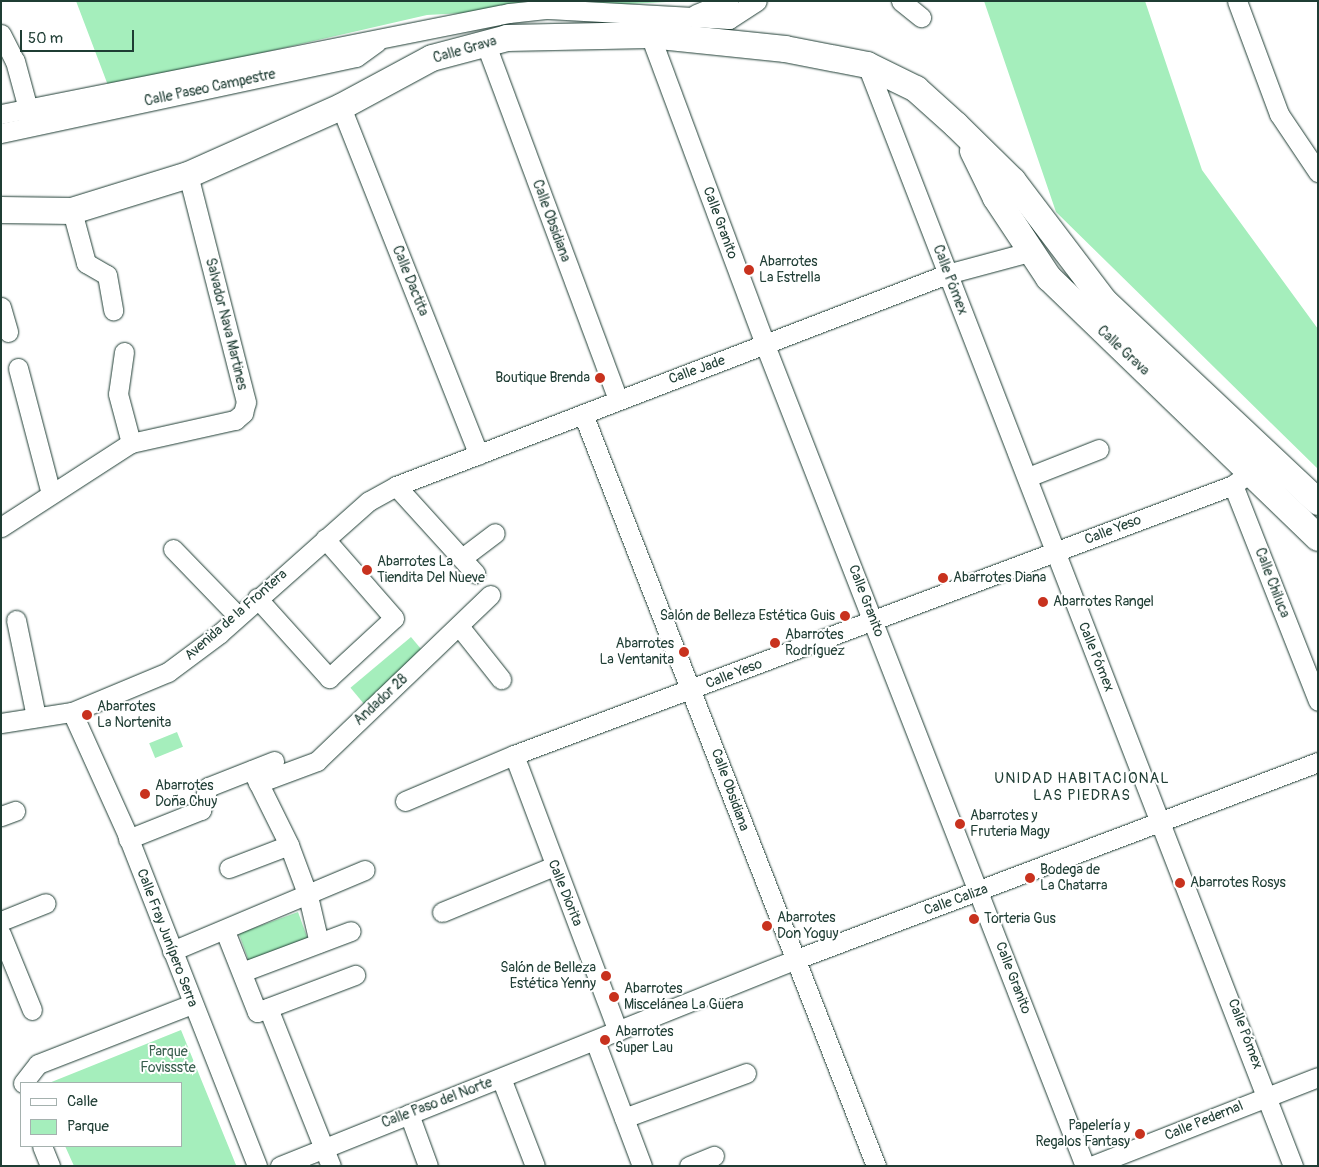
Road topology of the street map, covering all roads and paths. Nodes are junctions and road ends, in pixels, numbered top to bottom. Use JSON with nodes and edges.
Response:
{"nodes":[{"id":1,"x":728,"y":1,"type":"edge"},
{"id":2,"x":757,"y":1,"type":"edge"},
{"id":3,"x":901,"y":1,"type":"edge"},
{"id":4,"x":1237,"y":1,"type":"edge"},
{"id":5,"x":690,"y":16,"type":"junction"},
{"id":6,"x":921,"y":17,"type":"dead end"},
{"id":7,"x":1,"y":34,"type":"edge"},
{"id":8,"x":650,"y":34,"type":"junction"},
{"id":9,"x":485,"y":42,"type":"junction"},
{"id":10,"x":8,"y":64,"type":"edge"},
{"id":11,"x":867,"y":65,"type":"junction"},
{"id":12,"x":341,"y":107,"type":"junction"},
{"id":13,"x":1,"y":114,"type":"edge"},
{"id":14,"x":31,"y":118,"type":"junction"},
{"id":15,"x":1,"y":133,"type":"edge"},
{"id":16,"x":965,"y":135,"type":"junction"},
{"id":17,"x":1318,"y":172,"type":"edge"},
{"id":18,"x":188,"y":175,"type":"junction"},
{"id":19,"x":1,"y":210,"type":"edge"},
{"id":20,"x":72,"y":211,"type":"junction"},
{"id":21,"x":1029,"y":252,"type":"junction"},
{"id":22,"x":947,"y":274,"type":"junction"},
{"id":23,"x":1,"y":307,"type":"edge"},
{"id":24,"x":113,"y":310,"type":"dead end"},
{"id":25,"x":8,"y":332,"type":"dead end"},
{"id":26,"x":765,"y":345,"type":"junction"},
{"id":27,"x":124,"y":352,"type":"dead end"},
{"id":28,"x":18,"y":368,"type":"dead end"},
{"id":29,"x":618,"y":400,"type":"junction"},
{"id":30,"x":583,"y":414,"type":"junction"},
{"id":31,"x":131,"y":443,"type":"junction"},
{"id":32,"x":1099,"y":449,"type":"dead end"},
{"id":33,"x":478,"y":455,"type":"junction"},
{"id":34,"x":1028,"y":477,"type":"junction"},
{"id":35,"x":1242,"y":479,"type":"junction"},
{"id":36,"x":396,"y":486,"type":"junction"},
{"id":37,"x":50,"y":494,"type":"junction"},
{"id":38,"x":369,"y":501,"type":"joint"},
{"id":39,"x":1318,"y":502,"type":"edge"},
{"id":40,"x":1,"y":527,"type":"edge"},
{"id":41,"x":495,"y":533,"type":"dead end"},
{"id":42,"x":1318,"y":538,"type":"edge"},
{"id":43,"x":325,"y":539,"type":"junction"},
{"id":44,"x":173,"y":549,"type":"dead end"},
{"id":45,"x":1054,"y":552,"type":"junction"},
{"id":46,"x":462,"y":558,"type":"junction"},
{"id":47,"x":475,"y":573,"type":"dead end"},
{"id":48,"x":490,"y":595,"type":"dead end"},
{"id":49,"x":257,"y":598,"type":"junction"},
{"id":50,"x":238,"y":616,"type":"junction"},
{"id":51,"x":16,"y":620,"type":"dead end"},
{"id":52,"x":874,"y":621,"type":"junction"},
{"id":53,"x":460,"y":626,"type":"junction"},
{"id":54,"x":501,"y":679,"type":"dead end"},
{"id":55,"x":693,"y":690,"type":"junction"},
{"id":56,"x":1318,"y":701,"type":"edge"},
{"id":57,"x":72,"y":712,"type":"junction"},
{"id":58,"x":36,"y":717,"type":"junction"},
{"id":59,"x":1,"y":723,"type":"edge"},
{"id":60,"x":514,"y":755,"type":"junction"},
{"id":61,"x":274,"y":761,"type":"dead end"},
{"id":62,"x":1318,"y":762,"type":"edge"},
{"id":63,"x":255,"y":776,"type":"junction"},
{"id":64,"x":405,"y":801,"type":"dead end"},
{"id":65,"x":1163,"y":822,"type":"junction"},
{"id":66,"x":128,"y":838,"type":"junction"},
{"id":67,"x":289,"y":844,"type":"junction"},
{"id":68,"x":554,"y":866,"type":"junction"},
{"id":69,"x":229,"y":868,"type":"dead end"},
{"id":70,"x":365,"y":870,"type":"dead end"},
{"id":71,"x":979,"y":892,"type":"junction"},
{"id":72,"x":308,"y":896,"type":"junction"},
{"id":73,"x":46,"y":904,"type":"dead end"},
{"id":74,"x":442,"y":912,"type":"dead end"},
{"id":75,"x":1,"y":921,"type":"edge"},
{"id":76,"x":225,"y":931,"type":"junction"},
{"id":77,"x":351,"y":931,"type":"dead end"},
{"id":78,"x":1,"y":934,"type":"edge"},
{"id":79,"x":319,"y":943,"type":"junction"},
{"id":80,"x":172,"y":951,"type":"junction"},
{"id":81,"x":794,"y":960,"type":"junction"},
{"id":82,"x":242,"y":972,"type":"junction"},
{"id":83,"x":355,"y":975,"type":"dead end"},
{"id":84,"x":192,"y":1004,"type":"junction"},
{"id":85,"x":268,"y":1008,"type":"junction"},
{"id":86,"x":32,"y":1010,"type":"dead end"},
{"id":87,"x":618,"y":1031,"type":"junction"},
{"id":88,"x":594,"y":1041,"type":"junction"},
{"id":89,"x":746,"y":1073,"type":"dead end"},
{"id":90,"x":1318,"y":1077,"type":"edge"},
{"id":91,"x":501,"y":1078,"type":"junction"},
{"id":92,"x":23,"y":1081,"type":"edge"},
{"id":93,"x":1268,"y":1095,"type":"junction"},
{"id":94,"x":409,"y":1114,"type":"junction"},
{"id":95,"x":624,"y":1118,"type":"junction"},
{"id":96,"x":42,"y":1147,"type":"edge"},
{"id":97,"x":324,"y":1148,"type":"junction"},
{"id":98,"x":714,"y":1156,"type":"dead end"},
{"id":99,"x":50,"y":1166,"type":"edge"},
{"id":100,"x":257,"y":1166,"type":"edge"},
{"id":101,"x":280,"y":1166,"type":"edge"},
{"id":102,"x":331,"y":1166,"type":"edge"},
{"id":103,"x":428,"y":1166,"type":"edge"},
{"id":104,"x":535,"y":1166,"type":"edge"},
{"id":105,"x":642,"y":1166,"type":"edge"},
{"id":106,"x":689,"y":1166,"type":"edge"},
{"id":107,"x":876,"y":1166,"type":"edge"},
{"id":108,"x":1085,"y":1166,"type":"edge"},
{"id":109,"x":1091,"y":1166,"type":"edge"},
{"id":110,"x":1293,"y":1166,"type":"edge"}],
"edges":[{"from":1,"to":5,"type":"street"},
{"from":2,"to":5,"type":"street","name":"Calle Paseo Campestre"},
{"from":3,"to":6,"type":"street"},
{"from":4,"to":17,"type":"street"},
{"from":5,"to":14,"type":"street","name":"Calle Paseo Campestre"},
{"from":7,"to":10,"type":"street"},
{"from":8,"to":9,"type":"main road","name":"Calle Grava"},
{"from":8,"to":11,"type":"main road","name":"Calle Grava"},
{"from":8,"to":26,"type":"street","name":"Calle Granito"},
{"from":9,"to":12,"type":"main road","name":"Calle Grava"},
{"from":9,"to":29,"type":"street","name":"Calle Obsidiana"},
{"from":10,"to":14,"type":"street"},
{"from":11,"to":16,"type":"main road","name":"Calle Grava"},
{"from":11,"to":22,"type":"street","name":"Calle Pómex"},
{"from":12,"to":18,"type":"main road","name":"Calle Grava"},
{"from":12,"to":33,"type":"street","name":"Calle Dactita"},
{"from":13,"to":14,"type":"street","name":"Calle Paseo Campestre"},
{"from":14,"to":15,"type":"street","name":"Calle Paseo Campestre"},
{"from":16,"to":21,"type":"main road","name":"Calle Grava"},
{"from":16,"to":39,"type":"main road","name":"Calle Grava"},
{"from":18,"to":20,"type":"main road","name":"Calle Grava"},
{"from":18,"to":31,"type":"street","name":"Salvador Nava Martines"},
{"from":19,"to":20,"type":"main road","name":"Calle Grava"},
{"from":20,"to":24,"type":"street"},
{"from":21,"to":22,"type":"street","name":"Calle Jade"},
{"from":21,"to":35,"type":"main road","name":"Calle Grava"},
{"from":22,"to":26,"type":"street","name":"Calle Jade"},
{"from":22,"to":34,"type":"street","name":"Calle Pómex"},
{"from":23,"to":25,"type":"street"},
{"from":26,"to":29,"type":"street","name":"Calle Jade"},
{"from":26,"to":52,"type":"street","name":"Calle Granito"},
{"from":27,"to":31,"type":"street"},
{"from":28,"to":37,"type":"street"},
{"from":29,"to":30,"type":"street","name":"Calle Jade"},
{"from":30,"to":33,"type":"street","name":"Calle Jade"},
{"from":30,"to":55,"type":"street","name":"Calle Obsidiana"},
{"from":31,"to":37,"type":"street","name":"Salvador Nava Martines"},
{"from":32,"to":34,"type":"street"},
{"from":33,"to":36,"type":"street","name":"Calle Jade"},
{"from":34,"to":45,"type":"street","name":"Calle Pómex"},
{"from":35,"to":42,"type":"main road","name":"Calle Grava"},
{"from":35,"to":45,"type":"street","name":"Calle Yeso"},
{"from":35,"to":56,"type":"street","name":"Calle Chiluca"},
{"from":36,"to":38,"type":"street","name":"Calle Jade"},
{"from":36,"to":46,"type":"street"},
{"from":37,"to":40,"type":"street","name":"Salvador Nava Martines"},
{"from":38,"to":43,"type":"street","name":"Avenida de la Frontera"},
{"from":41,"to":46,"type":"street"},
{"from":43,"to":49,"type":"street","name":"Avenida de la Frontera"},
{"from":43,"to":49,"type":"street"},
{"from":44,"to":50,"type":"street"},
{"from":45,"to":52,"type":"street","name":"Calle Yeso"},
{"from":45,"to":65,"type":"street","name":"Calle Pómex"},
{"from":46,"to":47,"type":"street"},
{"from":48,"to":53,"type":"street","name":"Andador 28"},
{"from":49,"to":50,"type":"street","name":"Avenida de la Frontera"},
{"from":50,"to":57,"type":"street","name":"Avenida de la Frontera"},
{"from":51,"to":58,"type":"street"},
{"from":52,"to":55,"type":"street","name":"Calle Yeso"},
{"from":52,"to":71,"type":"street","name":"Calle Granito"},
{"from":53,"to":54,"type":"street"},
{"from":53,"to":63,"type":"street","name":"Andador 28"},
{"from":55,"to":60,"type":"street","name":"Calle Yeso"},
{"from":55,"to":81,"type":"street","name":"Calle Obsidiana"},
{"from":57,"to":58,"type":"street","name":"Avenida de la Frontera"},
{"from":57,"to":66,"type":"street","name":"Calle Fray Junípero Serra"},
{"from":58,"to":59,"type":"street","name":"Avenida de la Frontera"},
{"from":60,"to":64,"type":"street","name":"Calle Yeso"},
{"from":60,"to":68,"type":"street","name":"Calle Diorita"},
{"from":61,"to":63,"type":"street","name":"Andador 28"},
{"from":62,"to":65,"type":"street","name":"Calle Caliza"},
{"from":63,"to":66,"type":"street","name":"Andador 28"},
{"from":63,"to":67,"type":"street"},
{"from":65,"to":71,"type":"street","name":"Calle Caliza"},
{"from":65,"to":93,"type":"street","name":"Calle Pómex"},
{"from":66,"to":80,"type":"street","name":"Calle Fray Junípero Serra"},
{"from":67,"to":69,"type":"street"},
{"from":67,"to":72,"type":"street"},
{"from":68,"to":74,"type":"street"},
{"from":68,"to":87,"type":"street","name":"Calle Diorita"},
{"from":70,"to":72,"type":"street"},
{"from":71,"to":81,"type":"street","name":"Calle Caliza"},
{"from":71,"to":108,"type":"street","name":"Calle Granito"},
{"from":72,"to":76,"type":"street"},
{"from":72,"to":79,"type":"street"},
{"from":73,"to":75,"type":"street"},
{"from":76,"to":80,"type":"street"},
{"from":76,"to":82,"type":"street"},
{"from":77,"to":79,"type":"street"},
{"from":78,"to":86,"type":"street"},
{"from":79,"to":82,"type":"street"},
{"from":80,"to":84,"type":"street","name":"Calle Fray Junípero Serra"},
{"from":81,"to":87,"type":"street","name":"Calle Caliza"},
{"from":81,"to":107,"type":"street","name":"Calle Obsidiana"},
{"from":82,"to":85,"type":"street"},
{"from":83,"to":85,"type":"street"},
{"from":84,"to":92,"type":"street"},
{"from":84,"to":100,"type":"street","name":"Calle Fray Junípero Serra"},
{"from":85,"to":97,"type":"street"},
{"from":87,"to":88,"type":"street","name":"Calle Caliza"},
{"from":88,"to":91,"type":"street","name":"Calle Paso del Norte"},
{"from":88,"to":95,"type":"street"},
{"from":89,"to":95,"type":"street"},
{"from":90,"to":93,"type":"street","name":"Calle Pedernal"},
{"from":91,"to":94,"type":"street","name":"Calle Paso del Norte"},
{"from":91,"to":104,"type":"street"},
{"from":93,"to":109,"type":"street","name":"Calle Pedernal"},
{"from":93,"to":110,"type":"street","name":"Calle Pómex"},
{"from":94,"to":97,"type":"street","name":"Calle Paso del Norte"},
{"from":94,"to":103,"type":"street"},
{"from":95,"to":105,"type":"street"},
{"from":96,"to":99,"type":"street"},
{"from":97,"to":101,"type":"street","name":"Calle Paso del Norte"},
{"from":97,"to":102,"type":"street"},
{"from":98,"to":106,"type":"street"}]}
